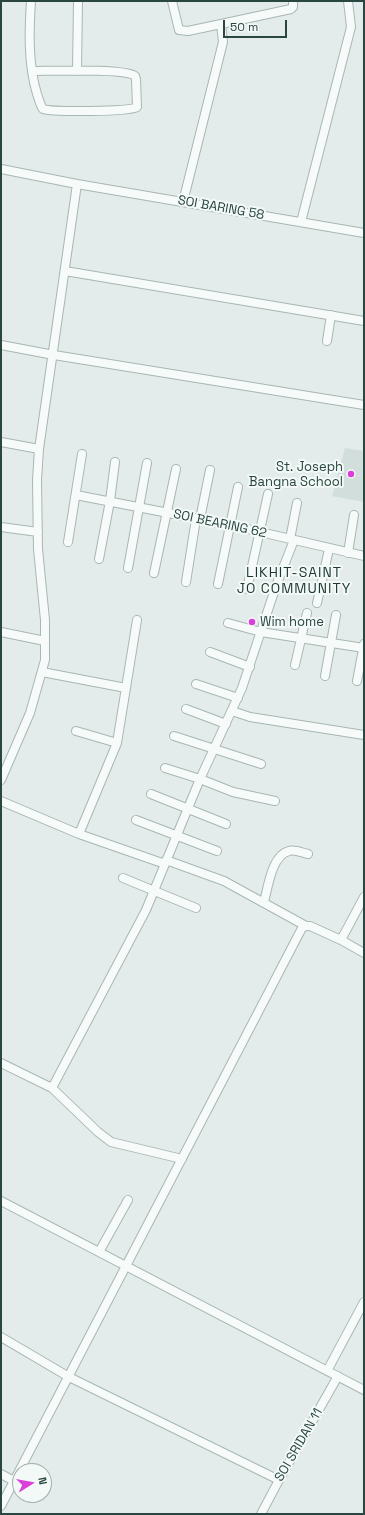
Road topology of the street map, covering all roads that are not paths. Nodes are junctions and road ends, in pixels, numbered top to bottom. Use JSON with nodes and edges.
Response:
{"nodes":[{"id":1,"x":31,"y":1,"type":"edge"},
{"id":2,"x":78,"y":1,"type":"edge"},
{"id":3,"x":172,"y":1,"type":"edge"},
{"id":4,"x":293,"y":1,"type":"edge"},
{"id":5,"x":348,"y":1,"type":"edge"},
{"id":6,"x":221,"y":24,"type":"junction"},
{"id":7,"x":32,"y":71,"type":"junction"},
{"id":8,"x":77,"y":71,"type":"junction"},
{"id":9,"x":1,"y":169,"type":"edge"},
{"id":10,"x":77,"y":184,"type":"junction"},
{"id":11,"x":184,"y":202,"type":"junction"},
{"id":12,"x":301,"y":222,"type":"junction"},
{"id":13,"x":364,"y":233,"type":"edge"},
{"id":14,"x":65,"y":271,"type":"junction"},
{"id":15,"x":331,"y":315,"type":"junction"},
{"id":16,"x":364,"y":321,"type":"edge"},
{"id":17,"x":327,"y":341,"type":"dead end"},
{"id":18,"x":1,"y":345,"type":"edge"},
{"id":19,"x":54,"y":355,"type":"junction"},
{"id":20,"x":364,"y":405,"type":"edge"},
{"id":21,"x":1,"y":442,"type":"edge"},
{"id":22,"x":39,"y":449,"type":"junction"},
{"id":23,"x":82,"y":454,"type":"dead end"},
{"id":24,"x":115,"y":462,"type":"dead end"},
{"id":25,"x":146,"y":463,"type":"dead end"},
{"id":26,"x":176,"y":469,"type":"dead end"},
{"id":27,"x":210,"y":470,"type":"dead end"},
{"id":28,"x":238,"y":488,"type":"dead end"},
{"id":29,"x":268,"y":494,"type":"dead end"},
{"id":30,"x":76,"y":495,"type":"junction"},
{"id":31,"x":110,"y":501,"type":"junction"},
{"id":32,"x":297,"y":503,"type":"dead end"},
{"id":33,"x":139,"y":507,"type":"junction"},
{"id":34,"x":167,"y":513,"type":"junction"},
{"id":35,"x":354,"y":515,"type":"dead end"},
{"id":36,"x":198,"y":519,"type":"junction"},
{"id":37,"x":230,"y":525,"type":"junction"},
{"id":38,"x":1,"y":527,"type":"edge"},
{"id":39,"x":38,"y":532,"type":"junction"},
{"id":40,"x":260,"y":532,"type":"junction"},
{"id":41,"x":292,"y":540,"type":"junction"},
{"id":42,"x":68,"y":542,"type":"dead end"},
{"id":43,"x":329,"y":549,"type":"junction"},
{"id":44,"x":348,"y":553,"type":"junction"},
{"id":45,"x":364,"y":556,"type":"edge"},
{"id":46,"x":99,"y":559,"type":"dead end"},
{"id":47,"x":128,"y":568,"type":"dead end"},
{"id":48,"x":154,"y":573,"type":"dead end"},
{"id":49,"x":186,"y":582,"type":"dead end"},
{"id":50,"x":218,"y":584,"type":"dead end"},
{"id":51,"x":247,"y":589,"type":"dead end"},
{"id":52,"x":317,"y":603,"type":"dead end"},
{"id":53,"x":307,"y":613,"type":"dead end"},
{"id":54,"x":336,"y":616,"type":"dead end"},
{"id":55,"x":137,"y":620,"type":"dead end"},
{"id":56,"x":228,"y":623,"type":"dead end"},
{"id":57,"x":1,"y":632,"type":"edge"},
{"id":58,"x":261,"y":632,"type":"junction"},
{"id":59,"x":301,"y":638,"type":"junction"},
{"id":60,"x":45,"y":641,"type":"junction"},
{"id":61,"x":330,"y":643,"type":"junction"},
{"id":62,"x":364,"y":647,"type":"edge"},
{"id":63,"x":210,"y":652,"type":"dead end"},
{"id":64,"x":295,"y":666,"type":"dead end"},
{"id":65,"x":250,"y":667,"type":"junction"},
{"id":66,"x":42,"y":672,"type":"junction"},
{"id":67,"x":325,"y":676,"type":"dead end"},
{"id":68,"x":357,"y":681,"type":"dead end"},
{"id":69,"x":196,"y":684,"type":"dead end"},
{"id":70,"x":126,"y":688,"type":"junction"},
{"id":71,"x":238,"y":698,"type":"junction"},
{"id":72,"x":186,"y":709,"type":"dead end"},
{"id":73,"x":232,"y":711,"type":"junction"},
{"id":74,"x":226,"y":724,"type":"junction"},
{"id":75,"x":76,"y":731,"type":"dead end"},
{"id":76,"x":364,"y":734,"type":"edge"},
{"id":77,"x":174,"y":736,"type":"dead end"},
{"id":78,"x":117,"y":743,"type":"junction"},
{"id":79,"x":214,"y":750,"type":"junction"},
{"id":80,"x":261,"y":764,"type":"dead end"},
{"id":81,"x":165,"y":768,"type":"dead end"},
{"id":82,"x":200,"y":779,"type":"junction"},
{"id":83,"x":1,"y":780,"type":"edge"},
{"id":84,"x":150,"y":794,"type":"dead end"},
{"id":85,"x":274,"y":801,"type":"dead end"},
{"id":86,"x":1,"y":802,"type":"edge"},
{"id":87,"x":188,"y":808,"type":"junction"},
{"id":88,"x":136,"y":820,"type":"dead end"},
{"id":89,"x":226,"y":824,"type":"dead end"},
{"id":90,"x":79,"y":834,"type":"junction"},
{"id":91,"x":177,"y":836,"type":"junction"},
{"id":92,"x":217,"y":851,"type":"dead end"},
{"id":93,"x":308,"y":854,"type":"dead end"},
{"id":94,"x":166,"y":862,"type":"junction"},
{"id":95,"x":123,"y":878,"type":"dead end"},
{"id":96,"x":154,"y":891,"type":"junction"},
{"id":97,"x":364,"y":897,"type":"edge"},
{"id":98,"x":264,"y":902,"type":"junction"},
{"id":99,"x":196,"y":908,"type":"dead end"},
{"id":100,"x":306,"y":926,"type":"junction"},
{"id":101,"x":341,"y":940,"type":"junction"},
{"id":102,"x":364,"y":953,"type":"edge"},
{"id":103,"x":1,"y":1063,"type":"edge"},
{"id":104,"x":52,"y":1088,"type":"junction"},
{"id":105,"x":182,"y":1159,"type":"junction"},
{"id":106,"x":128,"y":1200,"type":"dead end"},
{"id":107,"x":1,"y":1201,"type":"edge"},
{"id":108,"x":99,"y":1252,"type":"junction"},
{"id":109,"x":127,"y":1266,"type":"junction"},
{"id":110,"x":364,"y":1302,"type":"edge"},
{"id":111,"x":1,"y":1337,"type":"edge"},
{"id":112,"x":327,"y":1371,"type":"junction"},
{"id":113,"x":338,"y":1376,"type":"junction"},
{"id":114,"x":69,"y":1377,"type":"junction"},
{"id":115,"x":364,"y":1390,"type":"edge"},
{"id":116,"x":24,"y":1463,"type":"edge"},
{"id":117,"x":1,"y":1474,"type":"edge"},
{"id":118,"x":12,"y":1480,"type":"edge"},
{"id":119,"x":279,"y":1480,"type":"junction"},
{"id":120,"x":12,"y":1485,"type":"edge"},
{"id":121,"x":1,"y":1506,"type":"edge"},
{"id":122,"x":261,"y":1514,"type":"edge"}],
"edges":[{"from":1,"to":7,"type":"street"},
{"from":2,"to":8,"type":"street"},
{"from":3,"to":6,"type":"street"},
{"from":4,"to":6,"type":"street"},
{"from":5,"to":12,"type":"street"},
{"from":6,"to":11,"type":"street"},
{"from":7,"to":8,"type":"street"},
{"from":7,"to":8,"type":"street"},
{"from":9,"to":10,"type":"street","name":"SOI BARING 58"},
{"from":10,"to":11,"type":"street","name":"SOI BARING 58"},
{"from":10,"to":14,"type":"street"},
{"from":11,"to":12,"type":"street","name":"SOI BARING 58"},
{"from":12,"to":13,"type":"street","name":"SOI BARING 58"},
{"from":14,"to":15,"type":"street"},
{"from":14,"to":19,"type":"street"},
{"from":15,"to":16,"type":"street"},
{"from":15,"to":17,"type":"street"},
{"from":18,"to":19,"type":"street"},
{"from":19,"to":20,"type":"street"},
{"from":19,"to":22,"type":"street"},
{"from":21,"to":22,"type":"street"},
{"from":22,"to":39,"type":"street"},
{"from":23,"to":30,"type":"street"},
{"from":24,"to":31,"type":"street"},
{"from":25,"to":33,"type":"street"},
{"from":26,"to":34,"type":"street"},
{"from":27,"to":36,"type":"street"},
{"from":28,"to":37,"type":"street"},
{"from":29,"to":40,"type":"street"},
{"from":30,"to":31,"type":"street","name":"SOI BEARING 62"},
{"from":30,"to":42,"type":"street"},
{"from":31,"to":33,"type":"street","name":"SOI BEARING 62"},
{"from":31,"to":46,"type":"street"},
{"from":32,"to":41,"type":"street"},
{"from":33,"to":34,"type":"street","name":"SOI BEARING 62"},
{"from":33,"to":47,"type":"street"},
{"from":34,"to":36,"type":"street","name":"SOI BEARING 62"},
{"from":34,"to":48,"type":"street"},
{"from":35,"to":44,"type":"street"},
{"from":36,"to":37,"type":"street","name":"SOI BEARING 62"},
{"from":36,"to":49,"type":"street"},
{"from":37,"to":40,"type":"street","name":"SOI BEARING 62"},
{"from":37,"to":50,"type":"street"},
{"from":38,"to":39,"type":"street"},
{"from":39,"to":60,"type":"street"},
{"from":40,"to":41,"type":"street","name":"SOI BEARING 62"},
{"from":40,"to":51,"type":"street"},
{"from":41,"to":43,"type":"street","name":"SOI BEARING 62"},
{"from":41,"to":58,"type":"street"},
{"from":43,"to":44,"type":"street","name":"SOI BEARING 62"},
{"from":43,"to":52,"type":"street"},
{"from":44,"to":45,"type":"street","name":"SOI BEARING 62"},
{"from":53,"to":59,"type":"street"},
{"from":54,"to":61,"type":"street"},
{"from":55,"to":70,"type":"street"},
{"from":56,"to":58,"type":"street"},
{"from":57,"to":60,"type":"street"},
{"from":58,"to":59,"type":"street"},
{"from":58,"to":65,"type":"street"},
{"from":59,"to":61,"type":"street"},
{"from":59,"to":64,"type":"street"},
{"from":60,"to":66,"type":"street"},
{"from":61,"to":62,"type":"street"},
{"from":61,"to":67,"type":"street"},
{"from":62,"to":68,"type":"street"},
{"from":63,"to":65,"type":"street"},
{"from":65,"to":71,"type":"street"},
{"from":66,"to":70,"type":"street"},
{"from":66,"to":83,"type":"street"},
{"from":69,"to":71,"type":"street"},
{"from":70,"to":78,"type":"street"},
{"from":71,"to":73,"type":"street"},
{"from":72,"to":74,"type":"street"},
{"from":73,"to":74,"type":"street"},
{"from":73,"to":76,"type":"street"},
{"from":74,"to":79,"type":"street"},
{"from":75,"to":78,"type":"street"},
{"from":77,"to":79,"type":"street"},
{"from":78,"to":90,"type":"street"},
{"from":79,"to":80,"type":"street"},
{"from":79,"to":82,"type":"street"},
{"from":81,"to":82,"type":"street"},
{"from":82,"to":85,"type":"street"},
{"from":82,"to":87,"type":"street"},
{"from":84,"to":87,"type":"street"},
{"from":86,"to":90,"type":"street"},
{"from":87,"to":89,"type":"street"},
{"from":87,"to":91,"type":"street"},
{"from":88,"to":91,"type":"street"},
{"from":90,"to":94,"type":"street"},
{"from":91,"to":92,"type":"street"},
{"from":91,"to":94,"type":"street"},
{"from":93,"to":98,"type":"street"},
{"from":94,"to":96,"type":"street"},
{"from":94,"to":98,"type":"street"},
{"from":95,"to":96,"type":"street"},
{"from":96,"to":99,"type":"street"},
{"from":96,"to":104,"type":"street"},
{"from":97,"to":101,"type":"street"},
{"from":98,"to":100,"type":"street"},
{"from":100,"to":101,"type":"street"},
{"from":100,"to":105,"type":"street"},
{"from":101,"to":102,"type":"street"},
{"from":103,"to":104,"type":"street"},
{"from":104,"to":105,"type":"street"},
{"from":105,"to":109,"type":"street"},
{"from":106,"to":108,"type":"street"},
{"from":107,"to":108,"type":"street"},
{"from":108,"to":109,"type":"street"},
{"from":109,"to":112,"type":"street"},
{"from":109,"to":114,"type":"street"},
{"from":110,"to":112,"type":"street"},
{"from":111,"to":114,"type":"street"},
{"from":112,"to":113,"type":"street"},
{"from":113,"to":115,"type":"street"},
{"from":113,"to":119,"type":"street","name":"SOI SRIDAN 11"},
{"from":114,"to":116,"type":"street"},
{"from":114,"to":119,"type":"street"},
{"from":117,"to":118,"type":"street"},
{"from":119,"to":122,"type":"street","name":"SOI SRIDAN 11"},
{"from":120,"to":121,"type":"street"}]}
